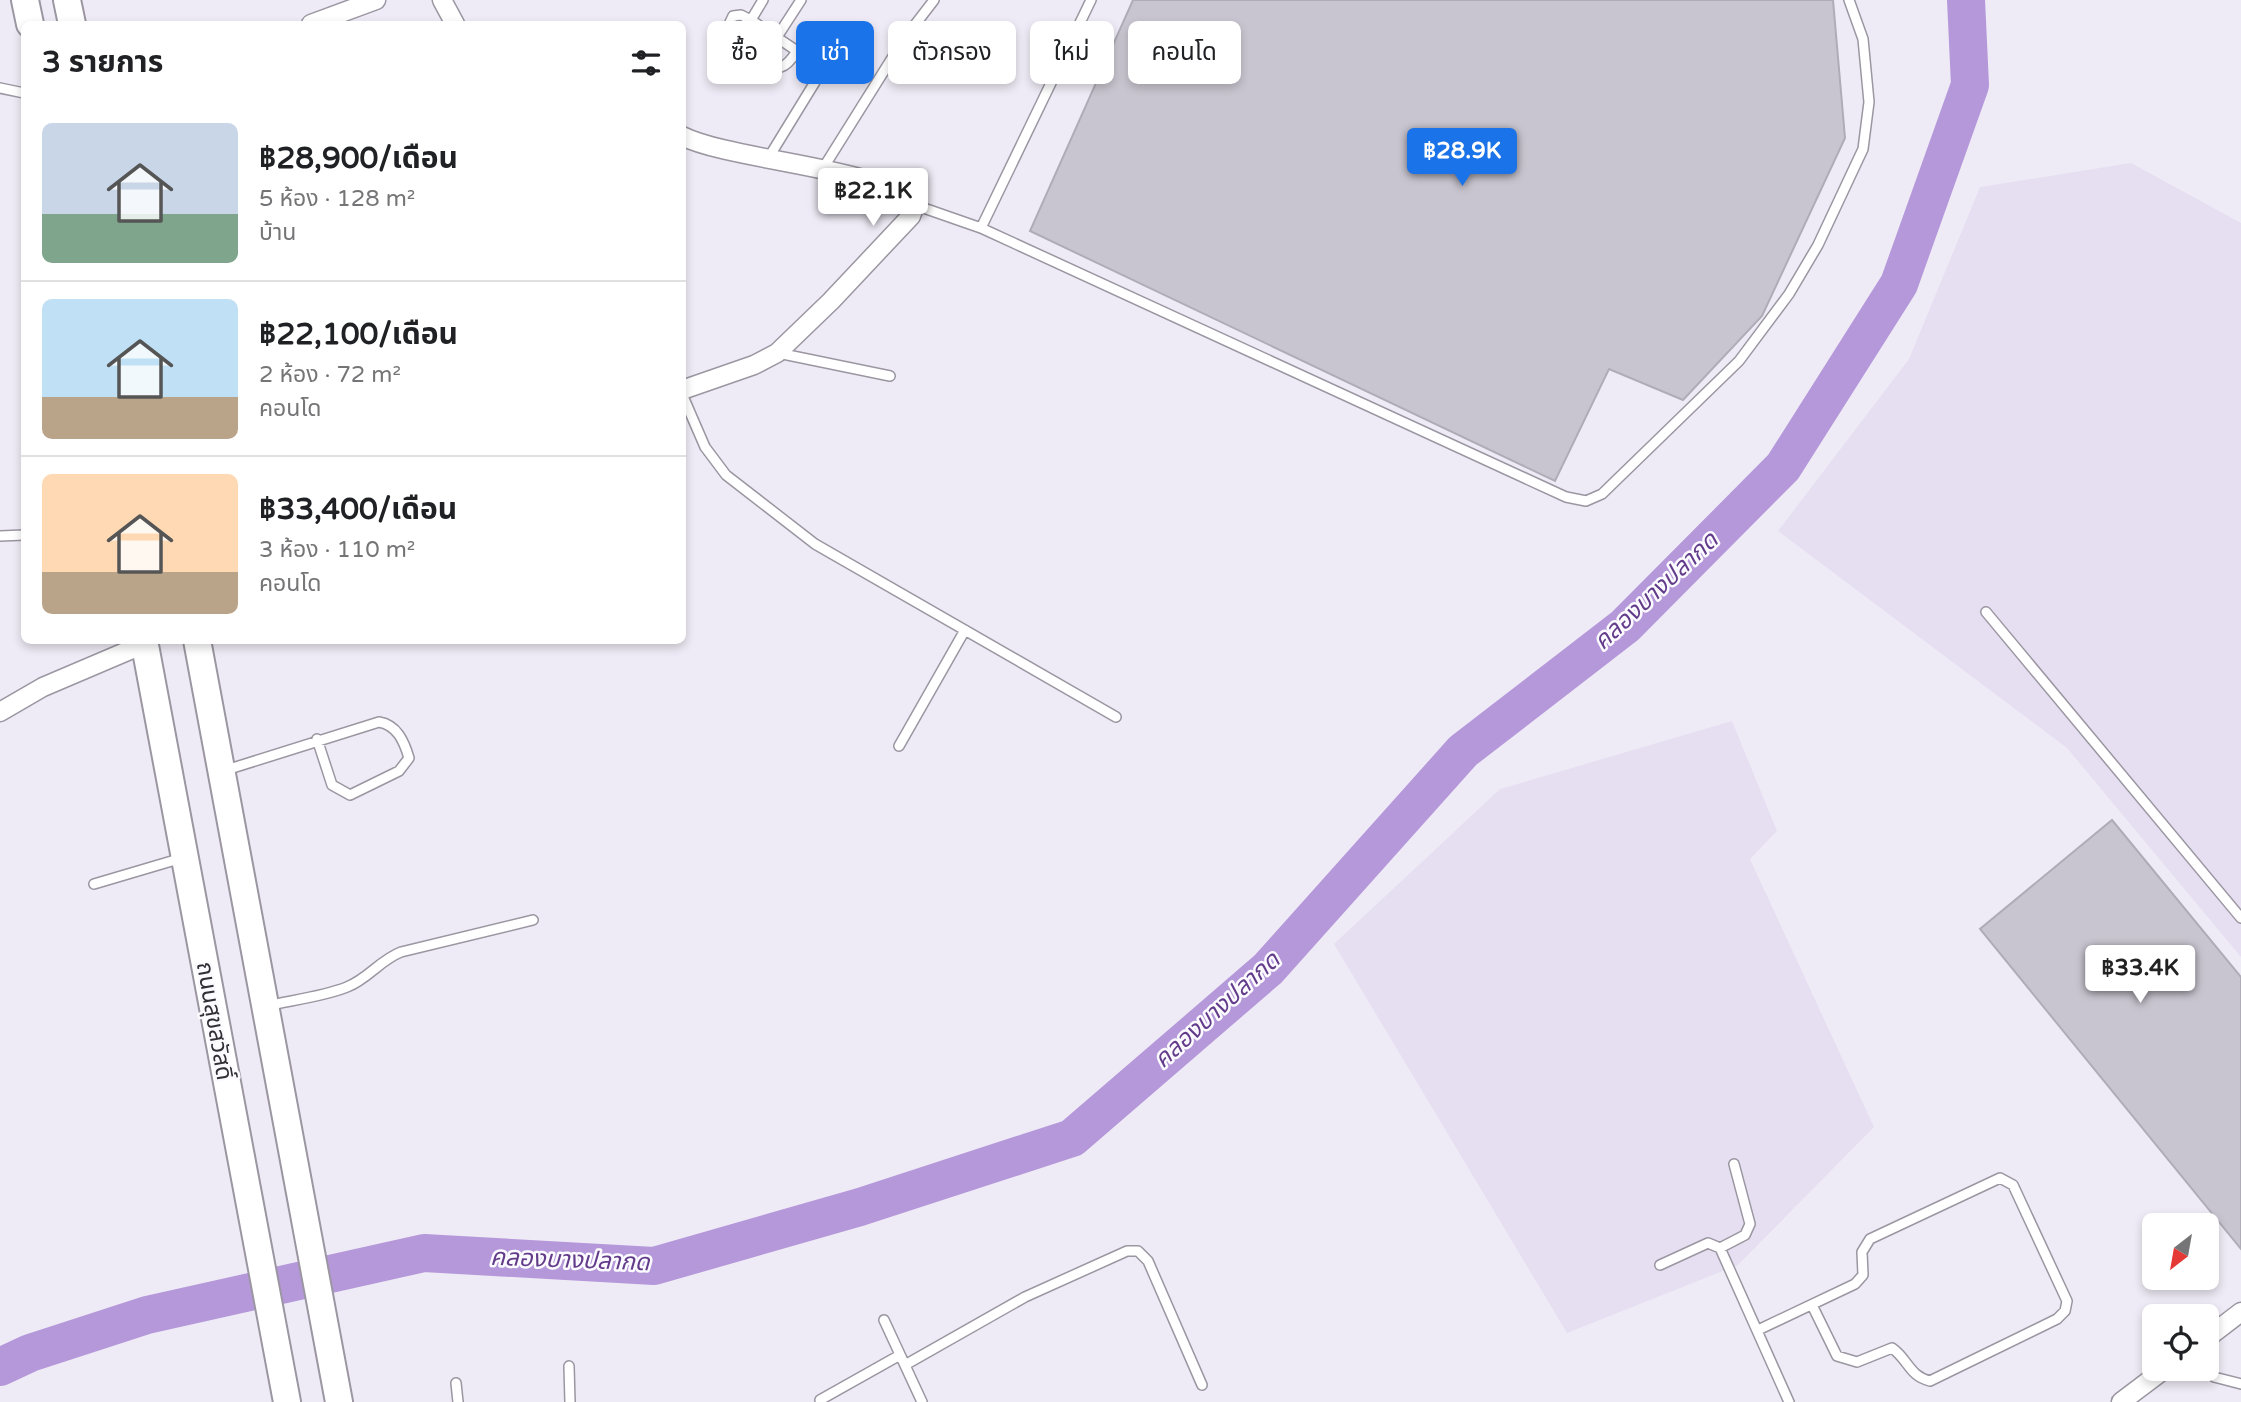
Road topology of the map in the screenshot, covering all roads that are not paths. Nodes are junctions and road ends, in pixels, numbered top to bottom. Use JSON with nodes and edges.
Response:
{"nodes":[{"id":1,"x":26,"y":0,"type":"edge"},
{"id":2,"x":67,"y":0,"type":"edge"},
{"id":3,"x":376,"y":0,"type":"edge"},
{"id":4,"x":442,"y":0,"type":"edge"},
{"id":5,"x":763,"y":0,"type":"edge"},
{"id":6,"x":801,"y":0,"type":"edge"},
{"id":7,"x":934,"y":0,"type":"edge"},
{"id":8,"x":1091,"y":0,"type":"edge"},
{"id":9,"x":1849,"y":0,"type":"edge"},
{"id":10,"x":751,"y":20,"type":"joint"},
{"id":11,"x":30,"y":21,"type":"edge"},
{"id":12,"x":71,"y":21,"type":"edge"},
{"id":13,"x":319,"y":21,"type":"edge"},
{"id":14,"x":454,"y":21,"type":"edge"},
{"id":15,"x":731,"y":21,"type":"edge"},
{"id":16,"x":782,"y":29,"type":"edge"},
{"id":17,"x":796,"y":53,"type":"edge"},
{"id":18,"x":782,"y":69,"type":"edge"},
{"id":19,"x":814,"y":84,"type":"edge"},
{"id":20,"x":0,"y":88,"type":"edge"},
{"id":21,"x":21,"y":92,"type":"edge"},
{"id":22,"x":686,"y":137,"type":"edge"},
{"id":23,"x":769,"y":157,"type":"junction"},
{"id":24,"x":822,"y":170,"type":"junction"},
{"id":25,"x":915,"y":205,"type":"junction"},
{"id":26,"x":981,"y":228,"type":"junction"},
{"id":27,"x":777,"y":353,"type":"junction"},
{"id":28,"x":890,"y":376,"type":"dead end"},
{"id":29,"x":686,"y":390,"type":"edge"},
{"id":30,"x":686,"y":402,"type":"edge"},
{"id":31,"x":21,"y":535,"type":"edge"},
{"id":32,"x":0,"y":536,"type":"edge"},
{"id":33,"x":1986,"y":612,"type":"dead end"},
{"id":34,"x":965,"y":631,"type":"junction"},
{"id":35,"x":140,"y":644,"type":"edge"},
{"id":36,"x":144,"y":644,"type":"edge"},
{"id":37,"x":198,"y":644,"type":"edge"},
{"id":38,"x":0,"y":712,"type":"edge"},
{"id":39,"x":1115,"y":718,"type":"dead end"},
{"id":40,"x":317,"y":739,"type":"junction"},
{"id":41,"x":899,"y":746,"type":"dead end"},
{"id":42,"x":221,"y":772,"type":"junction"},
{"id":43,"x":184,"y":857,"type":"junction"},
{"id":44,"x":94,"y":884,"type":"dead end"},
{"id":45,"x":2241,"y":918,"type":"edge"},
{"id":46,"x":533,"y":920,"type":"dead end"},
{"id":47,"x":265,"y":1007,"type":"junction"},
{"id":48,"x":1734,"y":1164,"type":"dead end"},
{"id":49,"x":1720,"y":1248,"type":"junction"},
{"id":50,"x":1660,"y":1265,"type":"dead end"},
{"id":51,"x":1812,"y":1305,"type":"junction"},
{"id":52,"x":2241,"y":1312,"type":"edge"},
{"id":53,"x":884,"y":1320,"type":"dead end"},
{"id":54,"x":1758,"y":1329,"type":"junction"},
{"id":55,"x":2219,"y":1329,"type":"edge"},
{"id":56,"x":900,"y":1355,"type":"junction"},
{"id":57,"x":905,"y":1365,"type":"junction"},
{"id":58,"x":569,"y":1366,"type":"dead end"},
{"id":59,"x":2219,"y":1378,"type":"edge"},
{"id":60,"x":2148,"y":1381,"type":"edge"},
{"id":61,"x":456,"y":1383,"type":"dead end"},
{"id":62,"x":2241,"y":1384,"type":"edge"},
{"id":63,"x":1202,"y":1385,"type":"dead end"},
{"id":64,"x":820,"y":1400,"type":"dead end"},
{"id":65,"x":287,"y":1402,"type":"edge"},
{"id":66,"x":339,"y":1402,"type":"edge"},
{"id":67,"x":458,"y":1402,"type":"edge"},
{"id":68,"x":570,"y":1402,"type":"edge"},
{"id":69,"x":922,"y":1402,"type":"edge"},
{"id":70,"x":1789,"y":1402,"type":"edge"},
{"id":71,"x":2120,"y":1402,"type":"edge"}],
"edges":[{"from":1,"to":11,"type":"main road"},
{"from":2,"to":12,"type":"main road"},
{"from":3,"to":13,"type":"street"},
{"from":4,"to":14,"type":"street"},
{"from":5,"to":10,"type":"lane"},
{"from":6,"to":16,"type":"lane"},
{"from":7,"to":24,"type":"lane"},
{"from":8,"to":26,"type":"lane"},
{"from":9,"to":26,"type":"lane"},
{"from":10,"to":15,"type":"lane"},
{"from":17,"to":18,"type":"lane"},
{"from":19,"to":23,"type":"lane"},
{"from":20,"to":21,"type":"lane"},
{"from":22,"to":23,"type":"street"},
{"from":23,"to":24,"type":"street"},
{"from":24,"to":25,"type":"street"},
{"from":25,"to":26,"type":"lane"},
{"from":25,"to":27,"type":"street"},
{"from":27,"to":28,"type":"lane"},
{"from":27,"to":29,"type":"street"},
{"from":30,"to":34,"type":"lane"},
{"from":31,"to":32,"type":"lane"},
{"from":33,"to":45,"type":"lane"},
{"from":34,"to":39,"type":"lane"},
{"from":34,"to":41,"type":"lane"},
{"from":35,"to":38,"type":"street"},
{"from":36,"to":43,"type":"main road","name":"ถนนสุขสวัสดิ์"},
{"from":37,"to":42,"type":"main road"},
{"from":40,"to":40,"type":"lane"},
{"from":40,"to":42,"type":"lane"},
{"from":42,"to":47,"type":"main road"},
{"from":43,"to":44,"type":"lane"},
{"from":43,"to":65,"type":"main road","name":"ถนนสุขสวัสดิ์"},
{"from":46,"to":47,"type":"lane"},
{"from":47,"to":66,"type":"main road"},
{"from":48,"to":49,"type":"lane"},
{"from":49,"to":50,"type":"lane"},
{"from":49,"to":54,"type":"lane"},
{"from":51,"to":51,"type":"lane"},
{"from":51,"to":54,"type":"lane"},
{"from":52,"to":55,"type":"street"},
{"from":53,"to":56,"type":"lane"},
{"from":54,"to":70,"type":"lane"},
{"from":56,"to":57,"type":"lane"},
{"from":56,"to":64,"type":"lane"},
{"from":57,"to":63,"type":"lane"},
{"from":57,"to":69,"type":"lane"},
{"from":58,"to":68,"type":"lane"},
{"from":59,"to":62,"type":"lane"},
{"from":60,"to":71,"type":"street"},
{"from":61,"to":67,"type":"lane"}]}
